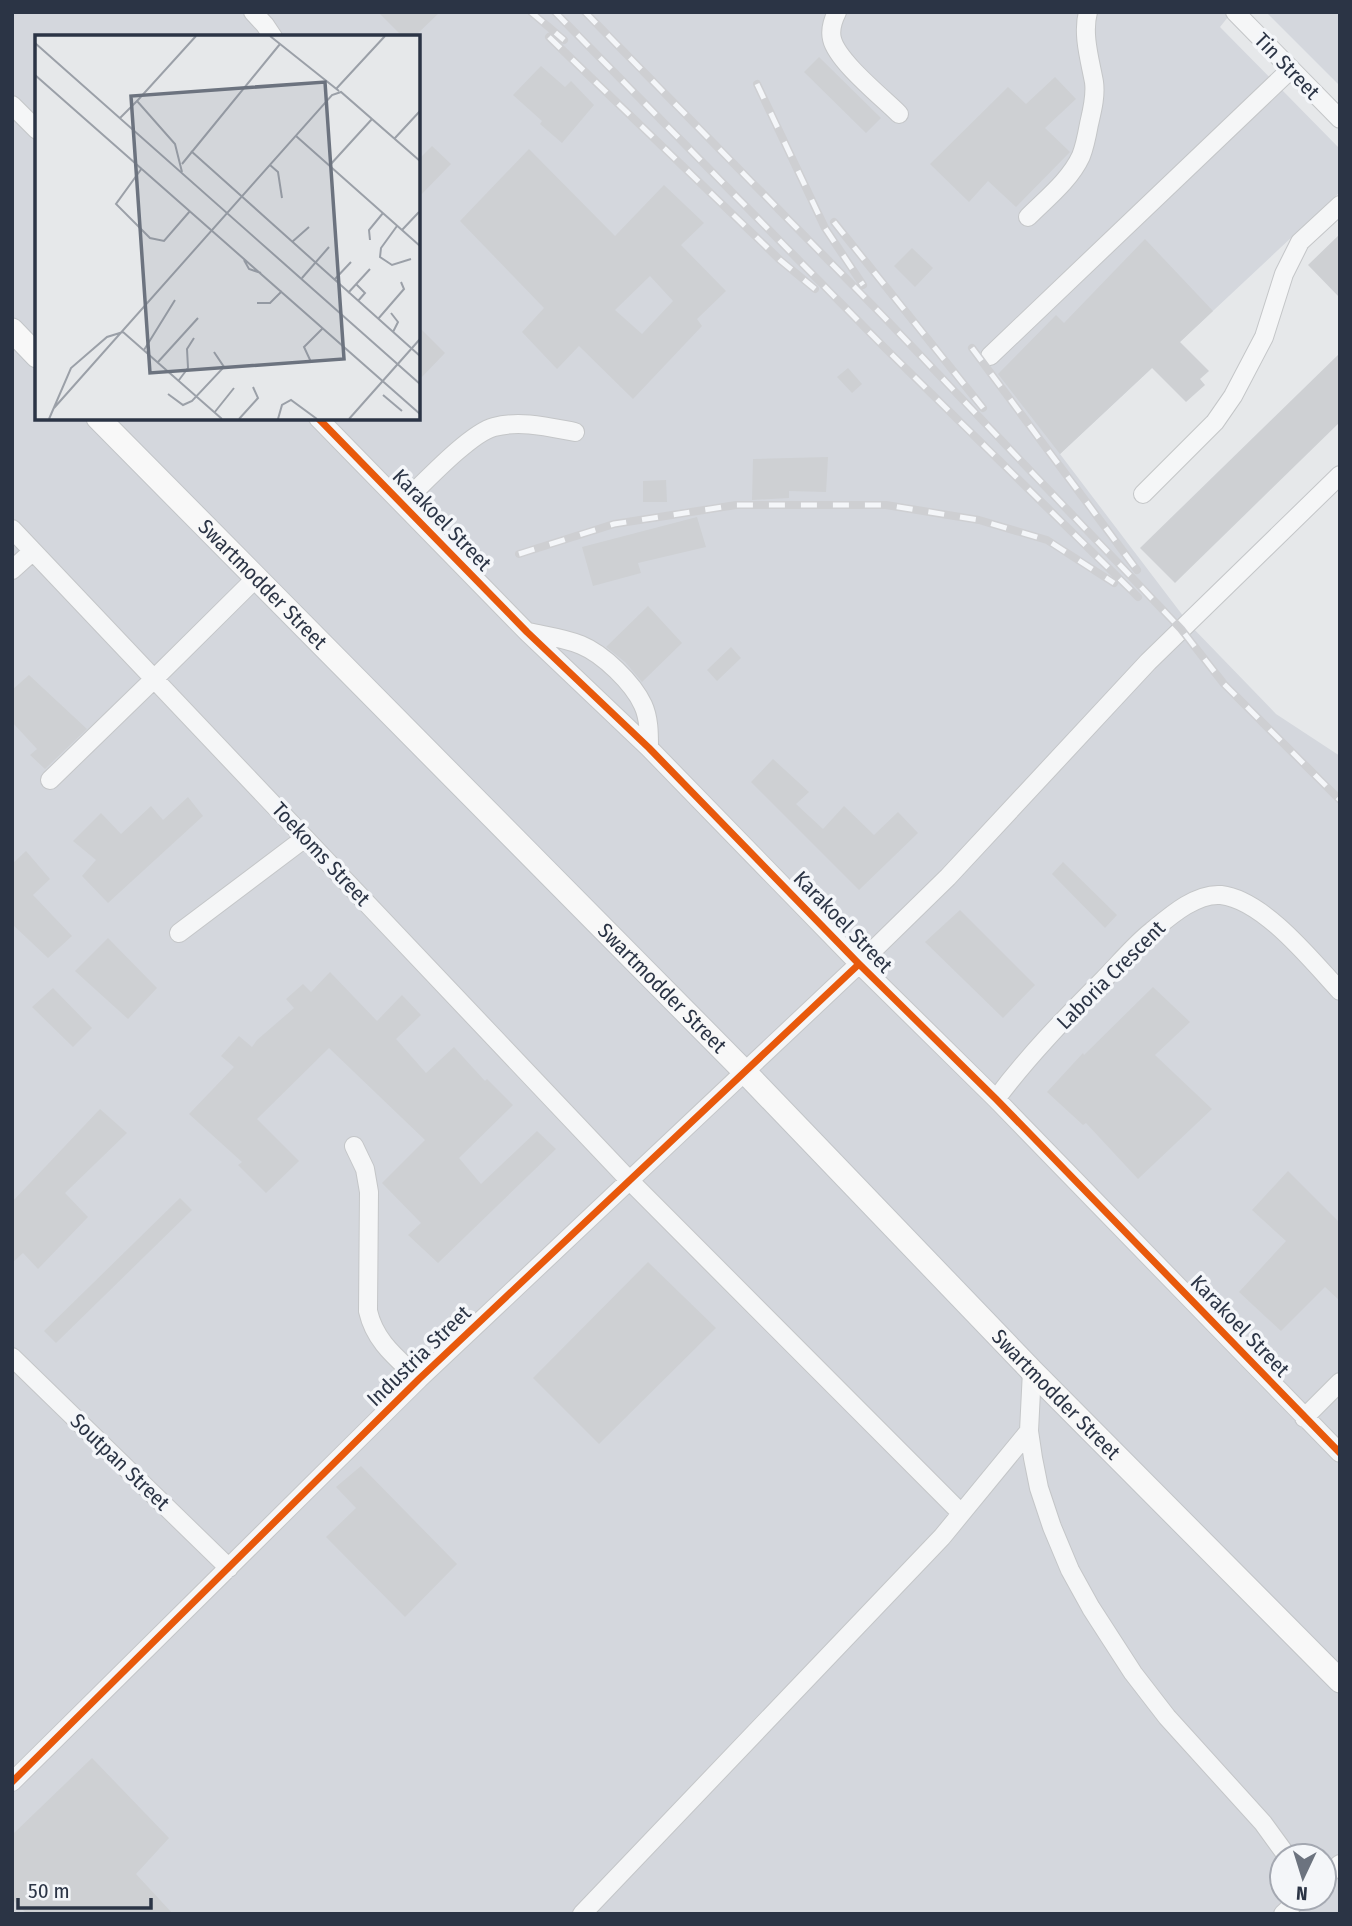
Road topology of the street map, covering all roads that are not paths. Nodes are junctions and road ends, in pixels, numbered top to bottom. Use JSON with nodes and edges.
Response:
{"nodes":[{"id":1,"x":253,"y":12,"type":"edge"},
{"id":2,"x":837,"y":12,"type":"edge"},
{"id":3,"x":1088,"y":12,"type":"edge"},
{"id":4,"x":1235,"y":12,"type":"edge"},
{"id":5,"x":272,"y":35,"type":"edge"},
{"id":6,"x":1291,"y":69,"type":"junction"},
{"id":7,"x":12,"y":105,"type":"edge"},
{"id":8,"x":899,"y":114,"type":"dead end"},
{"id":9,"x":1340,"y":119,"type":"edge"},
{"id":10,"x":35,"y":128,"type":"edge"},
{"id":11,"x":1340,"y":205,"type":"edge"},
{"id":12,"x":1028,"y":216,"type":"dead end"},
{"id":13,"x":12,"y":331,"type":"edge"},
{"id":14,"x":35,"y":354,"type":"edge"},
{"id":15,"x":990,"y":356,"type":"dead end"},
{"id":16,"x":100,"y":420,"type":"edge"},
{"id":17,"x":320,"y":420,"type":"edge"},
{"id":18,"x":575,"y":432,"type":"dead end"},
{"id":19,"x":1340,"y":475,"type":"edge"},
{"id":20,"x":1143,"y":494,"type":"dead end"},
{"id":21,"x":402,"y":504,"type":"junction"},
{"id":22,"x":12,"y":529,"type":"edge"},
{"id":23,"x":33,"y":551,"type":"junction"},
{"id":24,"x":12,"y":570,"type":"edge"},
{"id":25,"x":255,"y":579,"type":"junction"},
{"id":26,"x":527,"y":632,"type":"junction"},
{"id":27,"x":154,"y":679,"type":"junction"},
{"id":28,"x":649,"y":748,"type":"junction"},
{"id":29,"x":50,"y":780,"type":"dead end"},
{"id":30,"x":305,"y":838,"type":"junction"},
{"id":31,"x":179,"y":933,"type":"dead end"},
{"id":32,"x":859,"y":964,"type":"junction"},
{"id":33,"x":1340,"y":991,"type":"edge"},
{"id":34,"x":744,"y":1072,"type":"junction"},
{"id":35,"x":996,"y":1099,"type":"junction"},
{"id":36,"x":354,"y":1146,"type":"dead end"},
{"id":37,"x":629,"y":1180,"type":"junction"},
{"id":38,"x":12,"y":1357,"type":"edge"},
{"id":39,"x":1032,"y":1371,"type":"junction"},
{"id":40,"x":419,"y":1379,"type":"junction"},
{"id":41,"x":1340,"y":1382,"type":"edge"},
{"id":42,"x":1304,"y":1418,"type":"junction"},
{"id":43,"x":1029,"y":1431,"type":"junction"},
{"id":44,"x":1340,"y":1453,"type":"edge"},
{"id":45,"x":961,"y":1513,"type":"junction"},
{"id":46,"x":229,"y":1568,"type":"junction"},
{"id":47,"x":1340,"y":1681,"type":"edge"},
{"id":48,"x":12,"y":1782,"type":"edge"},
{"id":49,"x":1277,"y":1842,"type":"edge"},
{"id":50,"x":582,"y":1914,"type":"edge"}],
"edges":[{"from":1,"to":5,"type":"street"},
{"from":2,"to":8,"type":"street"},
{"from":3,"to":12,"type":"street"},
{"from":4,"to":6,"type":"street","name":"Tin Street"},
{"from":6,"to":9,"type":"street","name":"Tin Street"},
{"from":6,"to":15,"type":"street"},
{"from":7,"to":10,"type":"street"},
{"from":11,"to":20,"type":"street"},
{"from":13,"to":14,"type":"main road"},
{"from":16,"to":25,"type":"main road","name":"Swartmodder Street"},
{"from":17,"to":21,"type":"street","name":"Karakoel Street"},
{"from":18,"to":21,"type":"street"},
{"from":19,"to":32,"type":"street","name":"Industria Street"},
{"from":21,"to":26,"type":"street","name":"Karakoel Street"},
{"from":22,"to":23,"type":"street","name":"Toekoms Street"},
{"from":23,"to":24,"type":"street"},
{"from":23,"to":27,"type":"street","name":"Toekoms Street"},
{"from":25,"to":27,"type":"street"},
{"from":25,"to":34,"type":"main road","name":"Swartmodder Street"},
{"from":26,"to":28,"type":"street","name":"Karakoel Street"},
{"from":26,"to":28,"type":"street"},
{"from":27,"to":29,"type":"street"},
{"from":27,"to":30,"type":"street","name":"Toekoms Street"},
{"from":28,"to":32,"type":"street","name":"Karakoel Street"},
{"from":30,"to":31,"type":"street"},
{"from":30,"to":37,"type":"street","name":"Toekoms Street"},
{"from":32,"to":34,"type":"street","name":"Industria Street"},
{"from":32,"to":35,"type":"street","name":"Karakoel Street"},
{"from":33,"to":35,"type":"street","name":"Laboria Crescent"},
{"from":34,"to":37,"type":"street","name":"Industria Street"},
{"from":34,"to":39,"type":"main road","name":"Swartmodder Street"},
{"from":35,"to":42,"type":"street","name":"Karakoel Street"},
{"from":36,"to":40,"type":"street"},
{"from":37,"to":40,"type":"street","name":"Industria Street"},
{"from":37,"to":45,"type":"street","name":"Toekoms Street"},
{"from":38,"to":46,"type":"street","name":"Soutpan Street"},
{"from":39,"to":43,"type":"street"},
{"from":39,"to":47,"type":"main road","name":"Swartmodder Street"},
{"from":40,"to":46,"type":"street","name":"Industria Street"},
{"from":41,"to":42,"type":"street"},
{"from":42,"to":44,"type":"street","name":"Karakoel Street"},
{"from":43,"to":45,"type":"street"},
{"from":43,"to":49,"type":"street"},
{"from":45,"to":50,"type":"street"},
{"from":46,"to":48,"type":"street","name":"Industria Street"}]}
